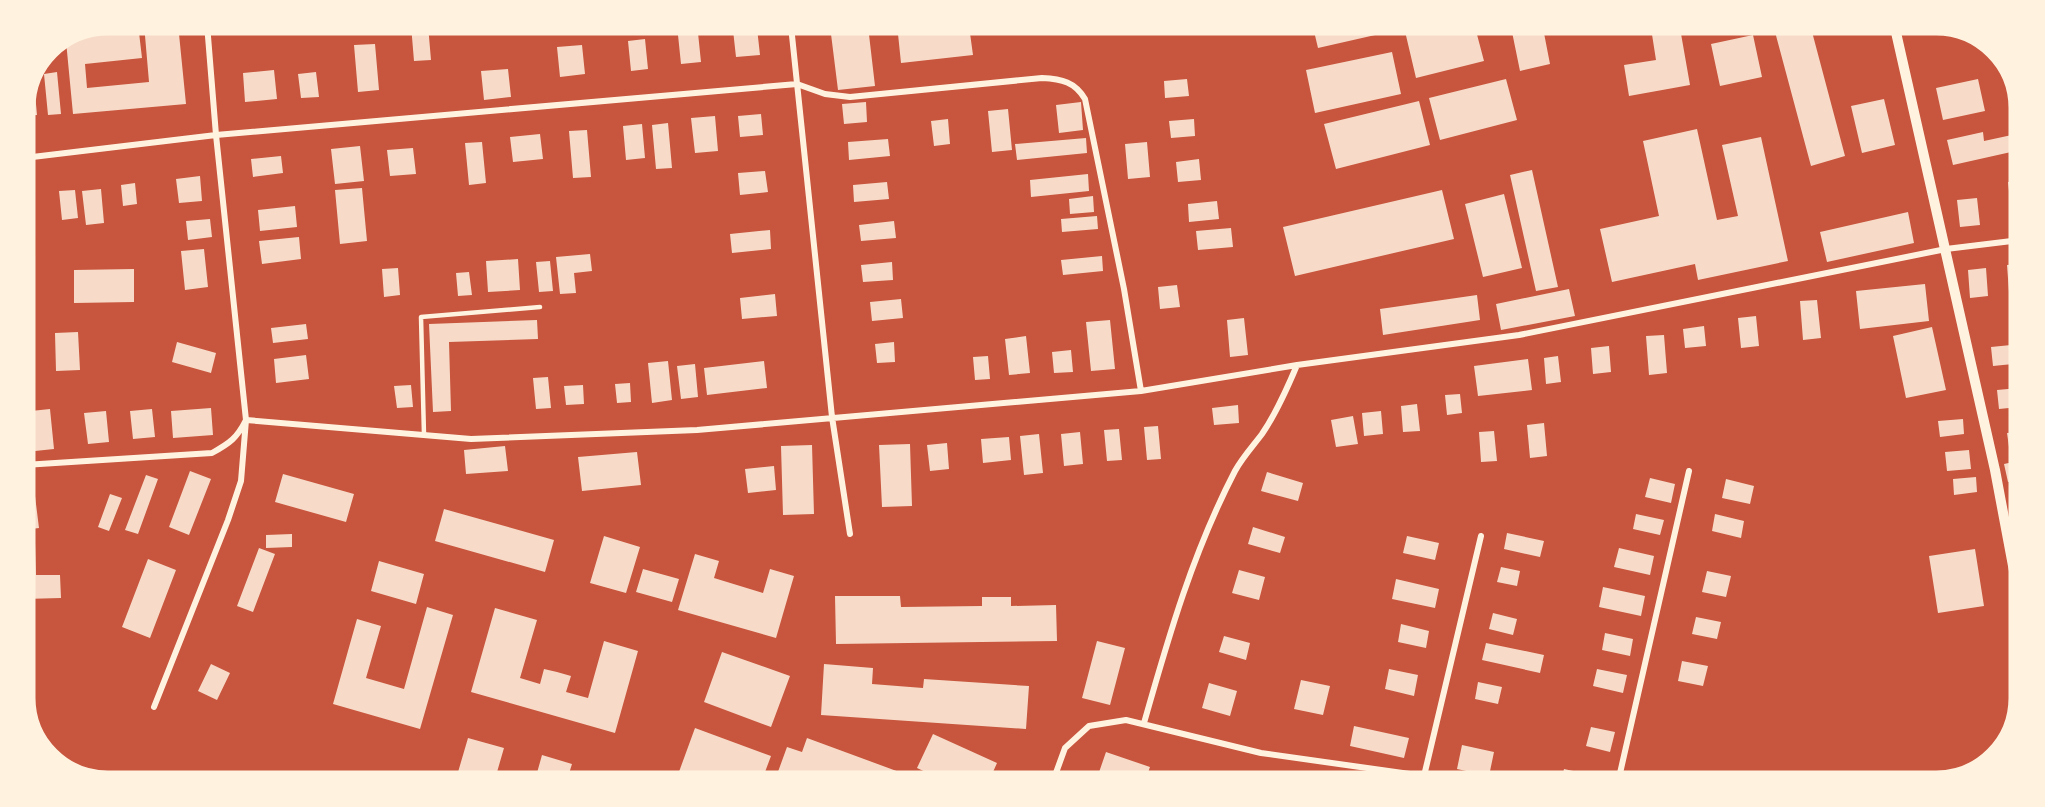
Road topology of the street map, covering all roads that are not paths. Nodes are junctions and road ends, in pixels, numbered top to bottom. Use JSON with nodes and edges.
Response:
{"nodes":[{"id":1,"x":208,"y":34,"type":"edge"},
{"id":2,"x":792,"y":34,"type":"edge"},
{"id":3,"x":1896,"y":34,"type":"edge"},
{"id":4,"x":797,"y":84,"type":"junction"},
{"id":5,"x":216,"y":135,"type":"junction"},
{"id":6,"x":34,"y":157,"type":"edge"},
{"id":7,"x":2010,"y":241,"type":"edge"},
{"id":8,"x":1946,"y":249,"type":"junction"},
{"id":9,"x":540,"y":307,"type":"dead end"},
{"id":10,"x":1297,"y":365,"type":"junction"},
{"id":11,"x":1141,"y":391,"type":"junction"},
{"id":12,"x":832,"y":417,"type":"junction"},
{"id":13,"x":246,"y":420,"type":"junction"},
{"id":14,"x":424,"y":435,"type":"junction"},
{"id":15,"x":35,"y":464,"type":"edge"},
{"id":16,"x":1689,"y":471,"type":"dead end"},
{"id":17,"x":850,"y":534,"type":"dead end"},
{"id":18,"x":1481,"y":536,"type":"dead end"},
{"id":19,"x":2010,"y":550,"type":"edge"},
{"id":20,"x":154,"y":708,"type":"dead end"},
{"id":21,"x":1144,"y":723,"type":"junction"},
{"id":22,"x":1056,"y":772,"type":"edge"},
{"id":23,"x":1380,"y":772,"type":"edge"},
{"id":24,"x":1426,"y":772,"type":"edge"},
{"id":25,"x":1620,"y":772,"type":"edge"}],
"edges":[{"from":1,"to":5,"type":"street"},
{"from":2,"to":4,"type":"street"},
{"from":3,"to":8,"type":"street"},
{"from":4,"to":5,"type":"street"},
{"from":4,"to":11,"type":"street"},
{"from":4,"to":12,"type":"street"},
{"from":5,"to":6,"type":"street"},
{"from":5,"to":13,"type":"street"},
{"from":7,"to":8,"type":"street"},
{"from":8,"to":10,"type":"street"},
{"from":8,"to":19,"type":"street"},
{"from":9,"to":14,"type":"lane"},
{"from":10,"to":11,"type":"street"},
{"from":10,"to":21,"type":"street"},
{"from":11,"to":12,"type":"street"},
{"from":12,"to":14,"type":"street"},
{"from":12,"to":17,"type":"street"},
{"from":13,"to":14,"type":"street"},
{"from":13,"to":15,"type":"street"},
{"from":13,"to":20,"type":"street"},
{"from":16,"to":25,"type":"street"},
{"from":18,"to":24,"type":"street"},
{"from":21,"to":22,"type":"street"},
{"from":21,"to":23,"type":"street"}]}
